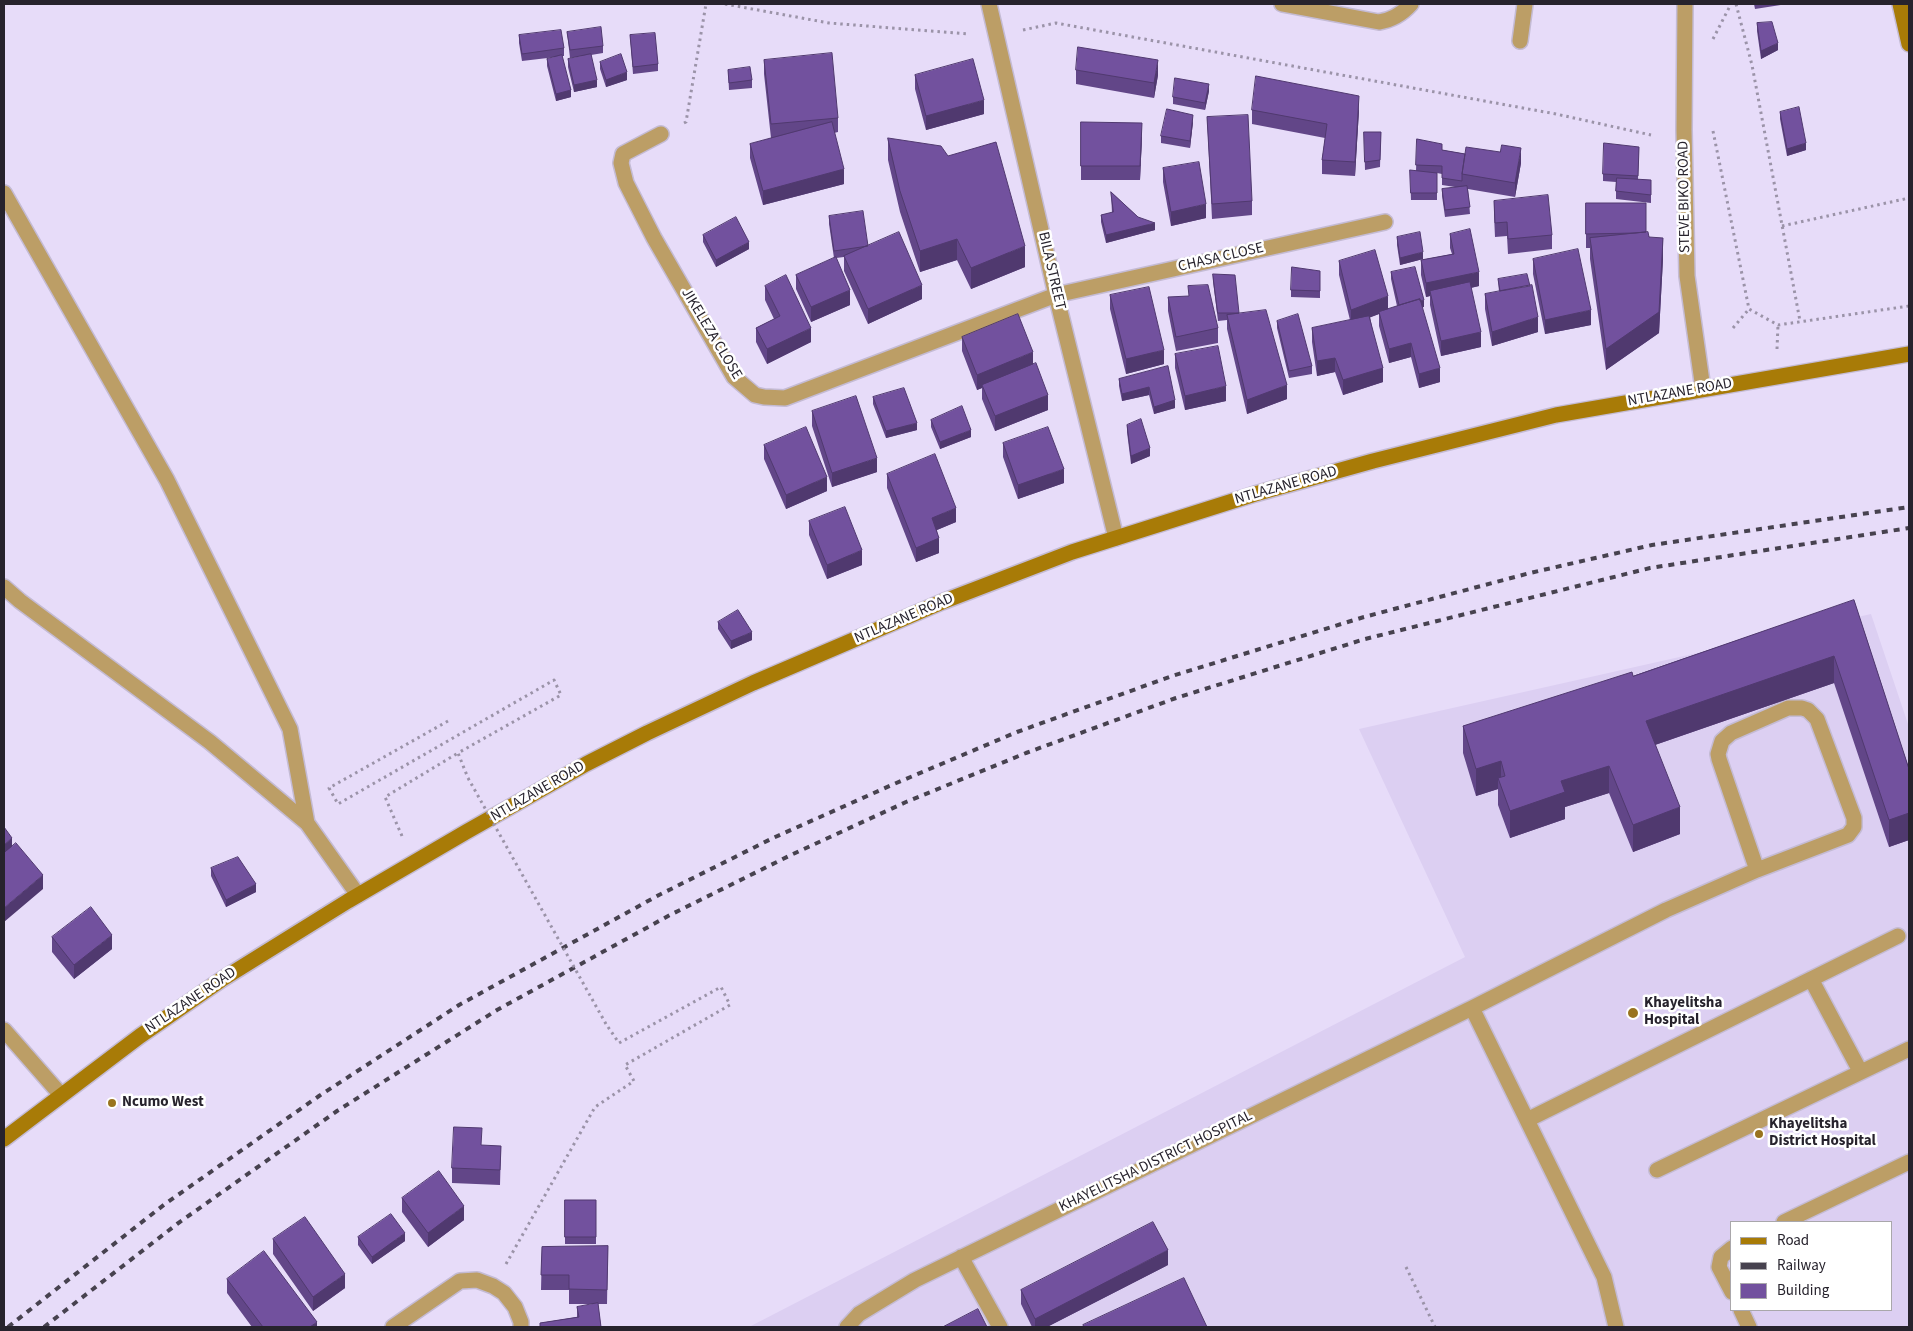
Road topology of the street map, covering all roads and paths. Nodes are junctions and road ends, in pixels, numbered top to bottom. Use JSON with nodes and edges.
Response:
{"nodes":[{"id":1,"x":706,"y":4,"type":"edge"},
{"id":2,"x":725,"y":4,"type":"edge"},
{"id":3,"x":989,"y":4,"type":"edge"},
{"id":4,"x":1282,"y":4,"type":"edge"},
{"id":5,"x":1411,"y":4,"type":"edge"},
{"id":6,"x":1525,"y":4,"type":"edge"},
{"id":7,"x":1686,"y":4,"type":"edge"},
{"id":8,"x":1731,"y":4,"type":"edge"},
{"id":9,"x":1736,"y":4,"type":"edge"},
{"id":10,"x":1900,"y":4,"type":"edge"},
{"id":11,"x":996,"y":36,"type":"junction"},
{"id":12,"x":1520,"y":41,"type":"dead end"},
{"id":13,"x":1712,"y":42,"type":"dead end"},
{"id":14,"x":1909,"y":44,"type":"edge"},
{"id":15,"x":1713,"y":130,"type":"dead end"},
{"id":16,"x":661,"y":134,"type":"joint"},
{"id":17,"x":1651,"y":135,"type":"dead end"},
{"id":18,"x":4,"y":193,"type":"edge"},
{"id":19,"x":1909,"y":198,"type":"edge"},
{"id":20,"x":1385,"y":222,"type":"dead end"},
{"id":21,"x":1782,"y":226,"type":"junction"},
{"id":22,"x":1056,"y":295,"type":"junction"},
{"id":23,"x":1909,"y":306,"type":"edge"},
{"id":24,"x":1749,"y":309,"type":"junction"},
{"id":25,"x":1800,"y":321,"type":"junction"},
{"id":26,"x":1778,"y":325,"type":"junction"},
{"id":27,"x":1732,"y":328,"type":"dead end"},
{"id":28,"x":1777,"y":350,"type":"dead end"},
{"id":29,"x":1909,"y":354,"type":"edge"},
{"id":30,"x":1703,"y":389,"type":"junction"},
{"id":31,"x":1116,"y":538,"type":"junction"},
{"id":32,"x":4,"y":587,"type":"edge"},
{"id":33,"x":448,"y":720,"type":"dead end"},
{"id":34,"x":458,"y":754,"type":"junction"},
{"id":35,"x":306,"y":823,"type":"junction"},
{"id":36,"x":402,"y":836,"type":"dead end"},
{"id":37,"x":1757,"y":870,"type":"junction"},
{"id":38,"x":358,"y":895,"type":"junction"},
{"id":39,"x":1898,"y":936,"type":"dead end"},
{"id":40,"x":1811,"y":979,"type":"junction"},
{"id":41,"x":1472,"y":1008,"type":"junction"},
{"id":42,"x":4,"y":1030,"type":"edge"},
{"id":43,"x":1909,"y":1048,"type":"edge"},
{"id":44,"x":1860,"y":1071,"type":"junction"},
{"id":45,"x":61,"y":1095,"type":"junction"},
{"id":46,"x":1527,"y":1120,"type":"junction"},
{"id":47,"x":4,"y":1139,"type":"edge"},
{"id":48,"x":1909,"y":1162,"type":"edge"},
{"id":49,"x":1657,"y":1170,"type":"dead end"},
{"id":50,"x":1786,"y":1221,"type":"edge"},
{"id":51,"x":1730,"y":1250,"type":"edge"},
{"id":52,"x":960,"y":1258,"type":"junction"},
{"id":53,"x":1406,"y":1267,"type":"dead end"},
{"id":54,"x":494,"y":1286,"type":"junction"},
{"id":55,"x":1730,"y":1288,"type":"edge"},
{"id":56,"x":1741,"y":1311,"type":"edge"},
{"id":57,"x":393,"y":1327,"type":"edge"},
{"id":58,"x":522,"y":1327,"type":"edge"},
{"id":59,"x":846,"y":1327,"type":"edge"},
{"id":60,"x":1000,"y":1327,"type":"edge"},
{"id":61,"x":1435,"y":1327,"type":"edge"},
{"id":62,"x":1616,"y":1327,"type":"edge"},
{"id":63,"x":1749,"y":1327,"type":"edge"}],
"edges":[{"from":1,"to":16,"type":"path"},
{"from":2,"to":11,"type":"path"},
{"from":3,"to":11,"type":"street","name":"BILA STREET"},
{"from":4,"to":5,"type":"street"},
{"from":6,"to":12,"type":"street"},
{"from":7,"to":30,"type":"street","name":"STEVE BIKO ROAD"},
{"from":8,"to":13,"type":"path"},
{"from":9,"to":21,"type":"path"},
{"from":10,"to":14,"type":"street"},
{"from":11,"to":17,"type":"path"},
{"from":11,"to":22,"type":"street","name":"BILA STREET"},
{"from":15,"to":24,"type":"path"},
{"from":16,"to":22,"type":"street","name":"JIKELEZA CLOSE"},
{"from":18,"to":35,"type":"street"},
{"from":19,"to":21,"type":"path"},
{"from":20,"to":22,"type":"street","name":"CHASA CLOSE"},
{"from":21,"to":25,"type":"path"},
{"from":22,"to":31,"type":"street","name":"BILA STREET"},
{"from":23,"to":25,"type":"path"},
{"from":24,"to":26,"type":"path"},
{"from":24,"to":27,"type":"path"},
{"from":25,"to":26,"type":"path"},
{"from":26,"to":28,"type":"path"},
{"from":29,"to":30,"type":"street","name":"NTLAZANE ROAD"},
{"from":30,"to":31,"type":"street","name":"NTLAZANE ROAD"},
{"from":31,"to":38,"type":"street","name":"NTLAZANE ROAD"},
{"from":32,"to":35,"type":"street"},
{"from":33,"to":34,"type":"path"},
{"from":34,"to":36,"type":"path"},
{"from":34,"to":54,"type":"path","bridge":true},
{"from":35,"to":38,"type":"street"},
{"from":37,"to":37,"type":"street","name":"KHAYELITSHA DISTRICT HOSPITAL"},
{"from":37,"to":41,"type":"street","name":"KHAYELITSHA DISTRICT HOSPITAL"},
{"from":38,"to":45,"type":"street","name":"NTLAZANE ROAD"},
{"from":39,"to":40,"type":"street"},
{"from":40,"to":44,"type":"street"},
{"from":40,"to":46,"type":"street"},
{"from":41,"to":46,"type":"street"},
{"from":41,"to":52,"type":"street","name":"KHAYELITSHA DISTRICT HOSPITAL"},
{"from":42,"to":45,"type":"street"},
{"from":43,"to":44,"type":"street"},
{"from":44,"to":49,"type":"street"},
{"from":45,"to":47,"type":"street","name":"NTLAZANE ROAD"},
{"from":46,"to":62,"type":"street"},
{"from":48,"to":50,"type":"street"},
{"from":51,"to":55,"type":"street"},
{"from":52,"to":59,"type":"street","name":"KHAYELITSHA DISTRICT HOSPITAL"},
{"from":52,"to":60,"type":"street"},
{"from":53,"to":61,"type":"path"},
{"from":54,"to":57,"type":"street"},
{"from":54,"to":58,"type":"street"},
{"from":56,"to":63,"type":"street"}]}
